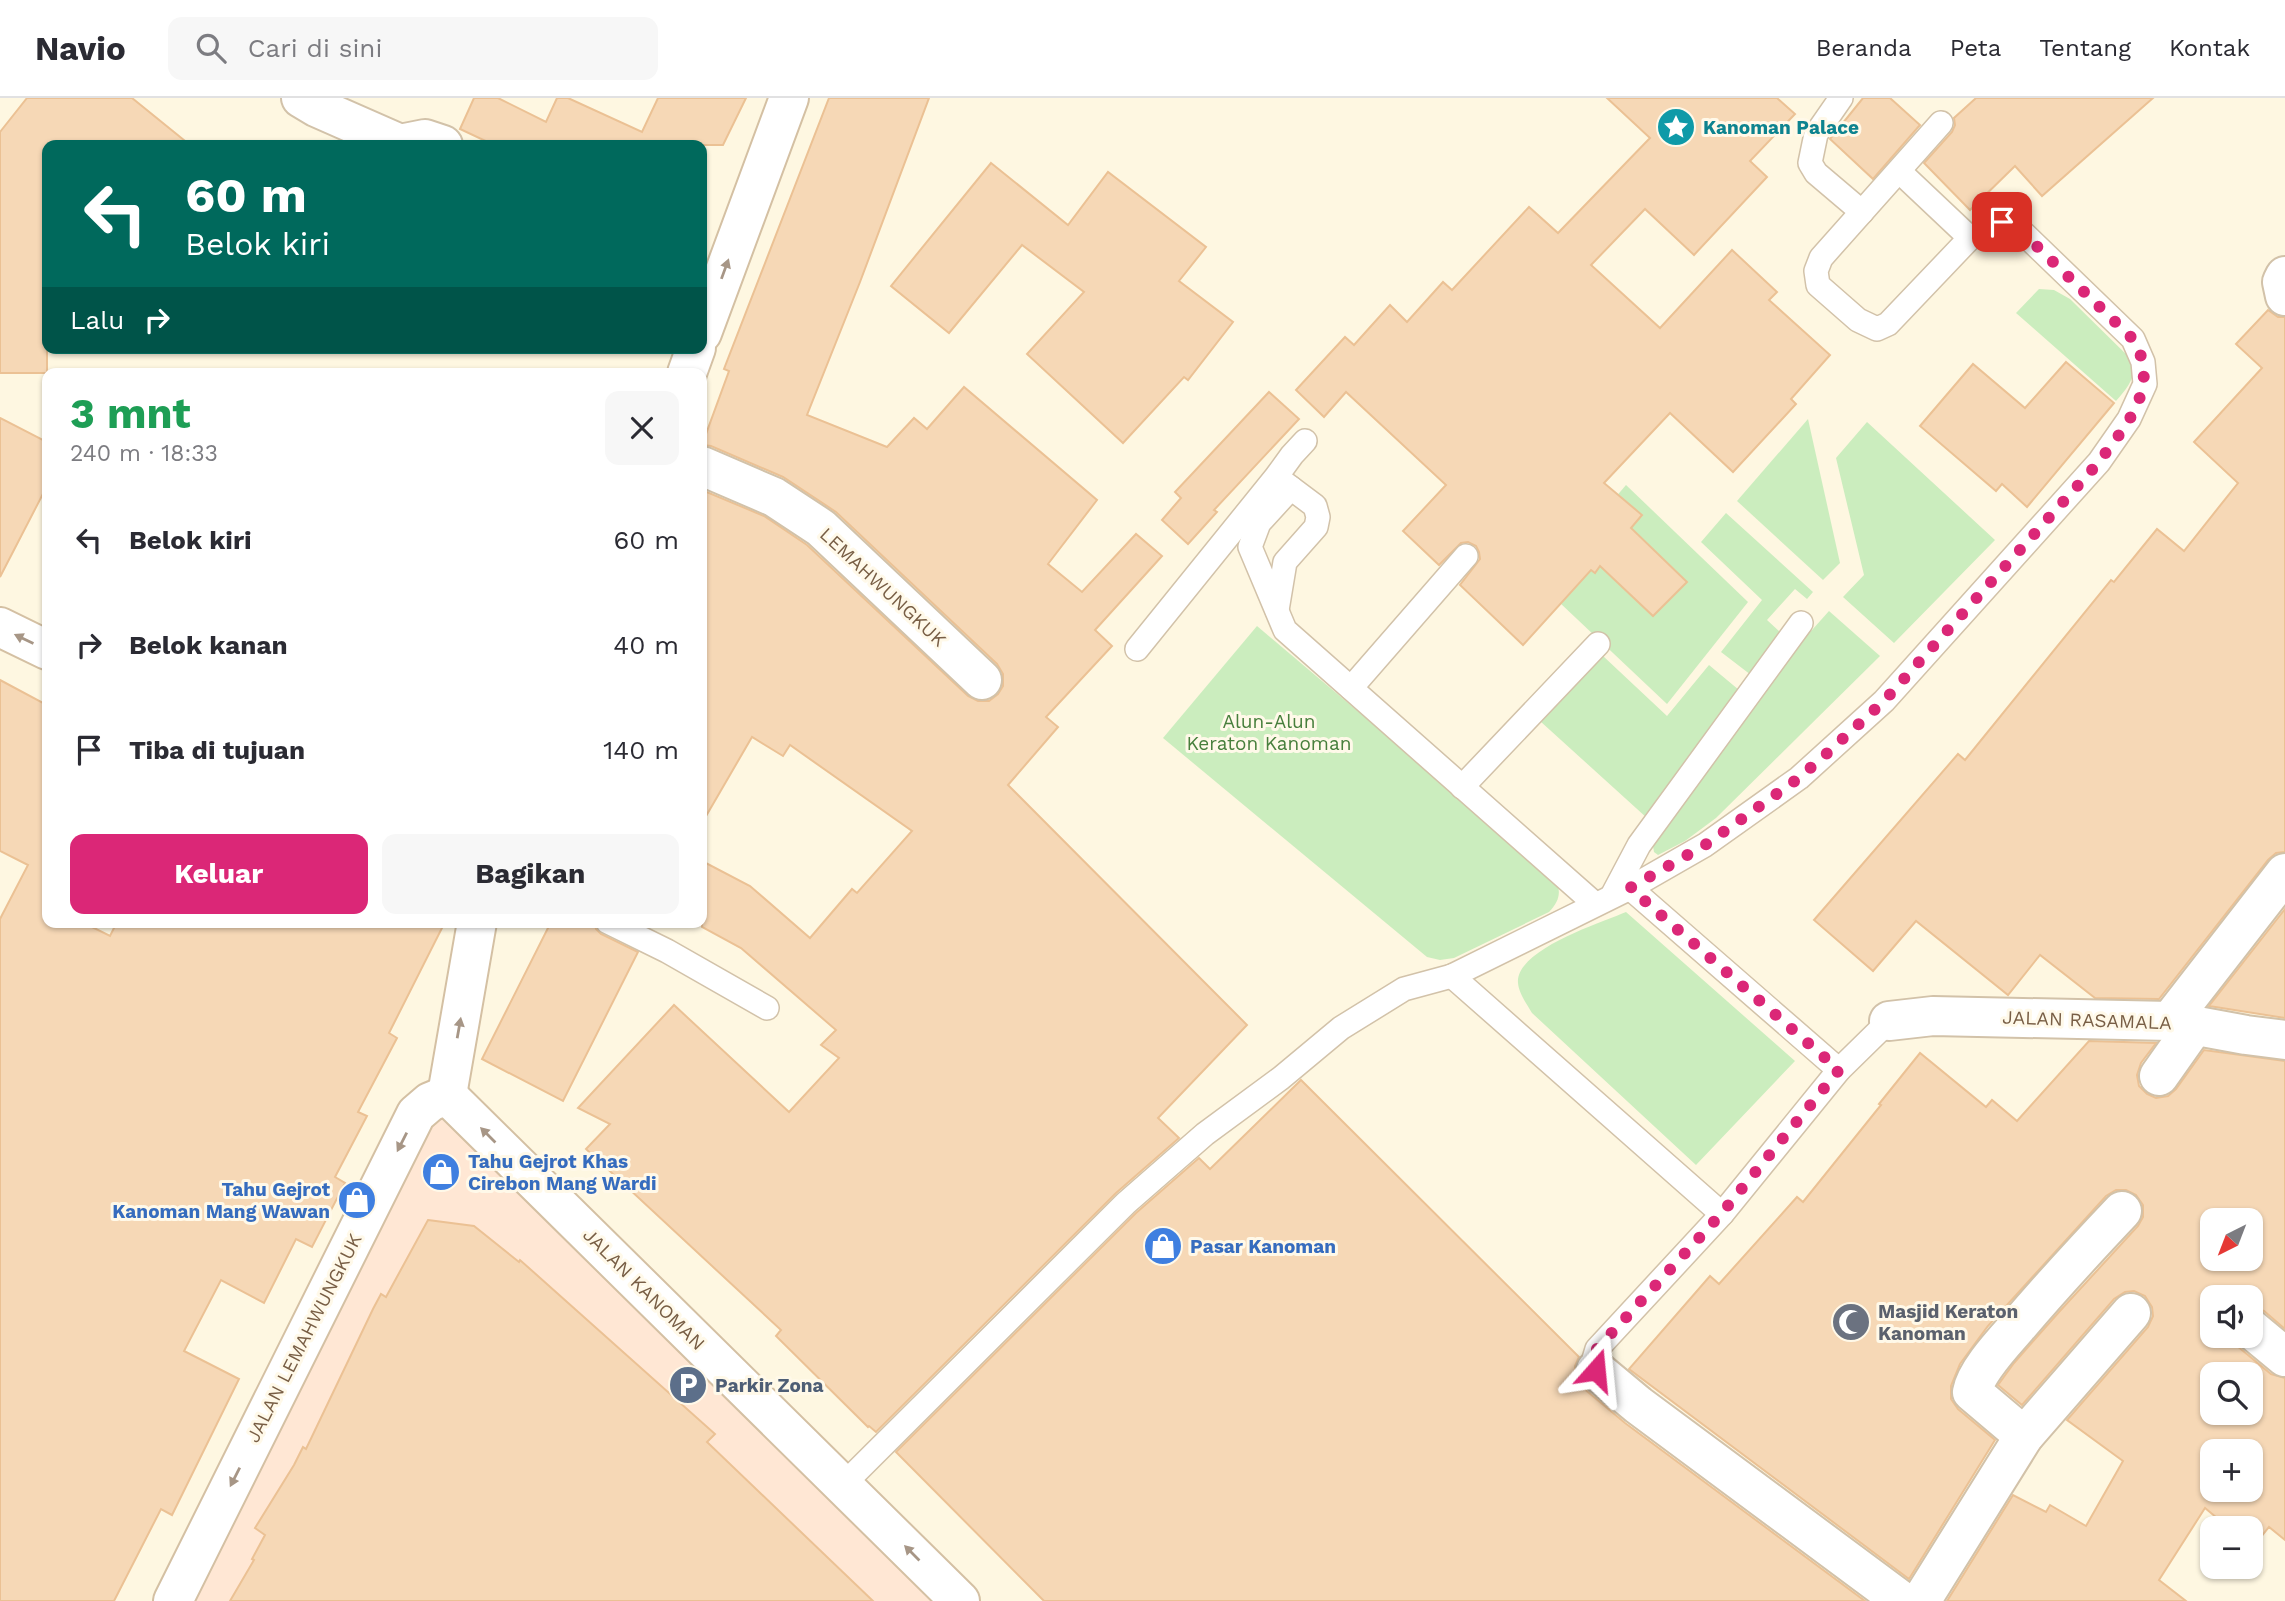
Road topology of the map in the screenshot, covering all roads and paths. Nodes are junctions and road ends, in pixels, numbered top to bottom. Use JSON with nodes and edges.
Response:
{"nodes":[{"id":1,"x":301,"y":98,"type":"edge"},
{"id":2,"x":789,"y":98,"type":"edge"},
{"id":3,"x":1841,"y":98,"type":"edge"},
{"id":4,"x":1941,"y":123,"type":"dead end"},
{"id":5,"x":391,"y":140,"type":"edge"},
{"id":6,"x":1899,"y":171,"type":"junction"},
{"id":7,"x":1862,"y":212,"type":"junction"},
{"id":8,"x":1969,"y":238,"type":"junction"},
{"id":9,"x":2285,"y":276,"type":"edge"},
{"id":10,"x":2285,"y":296,"type":"edge"},
{"id":11,"x":707,"y":307,"type":"edge"},
{"id":12,"x":1305,"y":441,"type":"dead end"},
{"id":13,"x":707,"y":468,"type":"edge"},
{"id":14,"x":1284,"y":483,"type":"junction"},
{"id":15,"x":1466,"y":556,"type":"dead end"},
{"id":16,"x":1277,"y":611,"type":"junction"},
{"id":17,"x":1801,"y":623,"type":"dead end"},
{"id":18,"x":0,"y":627,"type":"edge"},
{"id":19,"x":1598,"y":644,"type":"dead end"},
{"id":20,"x":42,"y":648,"type":"edge"},
{"id":21,"x":1138,"y":649,"type":"dead end"},
{"id":22,"x":982,"y":680,"type":"dead end"},
{"id":23,"x":1351,"y":688,"type":"junction"},
{"id":24,"x":1462,"y":787,"type":"junction"},
{"id":25,"x":2285,"y":873,"type":"edge"},
{"id":26,"x":1612,"y":896,"type":"junction"},
{"id":27,"x":476,"y":928,"type":"edge"},
{"id":28,"x":620,"y":928,"type":"edge"},
{"id":29,"x":1452,"y":976,"type":"junction"},
{"id":30,"x":767,"y":1008,"type":"dead end"},
{"id":31,"x":1889,"y":1021,"type":"joint"},
{"id":32,"x":2183,"y":1023,"type":"junction"},
{"id":33,"x":2285,"y":1040,"type":"edge"},
{"id":34,"x":1839,"y":1070,"type":"junction"},
{"id":35,"x":2159,"y":1076,"type":"dead end"},
{"id":36,"x":447,"y":1095,"type":"junction"},
{"id":37,"x":2122,"y":1211,"type":"dead end"},
{"id":38,"x":1721,"y":1214,"type":"junction"},
{"id":39,"x":2131,"y":1313,"type":"dead end"},
{"id":40,"x":2263,"y":1339,"type":"edge"},
{"id":41,"x":2285,"y":1357,"type":"edge"},
{"id":42,"x":1596,"y":1370,"type":"joint"},
{"id":43,"x":2024,"y":1436,"type":"junction"},
{"id":44,"x":843,"y":1485,"type":"junction"},
{"id":45,"x":173,"y":1601,"type":"edge"},
{"id":46,"x":960,"y":1601,"type":"edge"},
{"id":47,"x":1902,"y":1601,"type":"edge"},
{"id":48,"x":1921,"y":1601,"type":"edge"}],
"edges":[{"from":1,"to":5,"type":"street"},
{"from":11,"to":2,"type":"street","one_way":true},
{"from":3,"to":7,"type":"lane"},
{"from":4,"to":6,"type":"lane"},
{"from":6,"to":7,"type":"lane"},
{"from":6,"to":8,"type":"lane"},
{"from":7,"to":8,"type":"lane"},
{"from":8,"to":26,"type":"lane"},
{"from":9,"to":10,"type":"street"},
{"from":12,"to":14,"type":"lane"},
{"from":13,"to":22,"type":"street","name":"LEMAHWUNGKUK"},
{"from":14,"to":16,"type":"lane"},
{"from":14,"to":16,"type":"lane"},
{"from":14,"to":21,"type":"lane"},
{"from":15,"to":23,"type":"lane"},
{"from":16,"to":23,"type":"lane"},
{"from":17,"to":26,"type":"lane"},
{"from":20,"to":18,"type":"street","one_way":true},
{"from":19,"to":24,"type":"lane"},
{"from":23,"to":24,"type":"lane"},
{"from":24,"to":26,"type":"lane"},
{"from":25,"to":32,"type":"street"},
{"from":26,"to":29,"type":"lane"},
{"from":26,"to":34,"type":"lane"},
{"from":36,"to":27,"type":"street","one_way":true},
{"from":28,"to":30,"type":"lane"},
{"from":29,"to":38,"type":"lane"},
{"from":29,"to":44,"type":"lane"},
{"from":31,"to":32,"type":"street","name":"JALAN RASAMALA"},
{"from":31,"to":34,"type":"lane"},
{"from":32,"to":33,"type":"street","name":"JALAN RASAMALA"},
{"from":32,"to":35,"type":"street"},
{"from":34,"to":38,"type":"lane"},
{"from":44,"to":36,"type":"street","name":"JALAN KANOMAN","one_way":true},
{"from":36,"to":45,"type":"street","name":"JALAN LEMAHWUNGKUK","one_way":true},
{"from":37,"to":43,"type":"street"},
{"from":38,"to":42,"type":"lane"},
{"from":39,"to":43,"type":"street"},
{"from":40,"to":41,"type":"street"},
{"from":42,"to":47,"type":"street"},
{"from":43,"to":48,"type":"street"},
{"from":46,"to":44,"type":"street","name":"JALAN KANOMAN","one_way":true}]}
